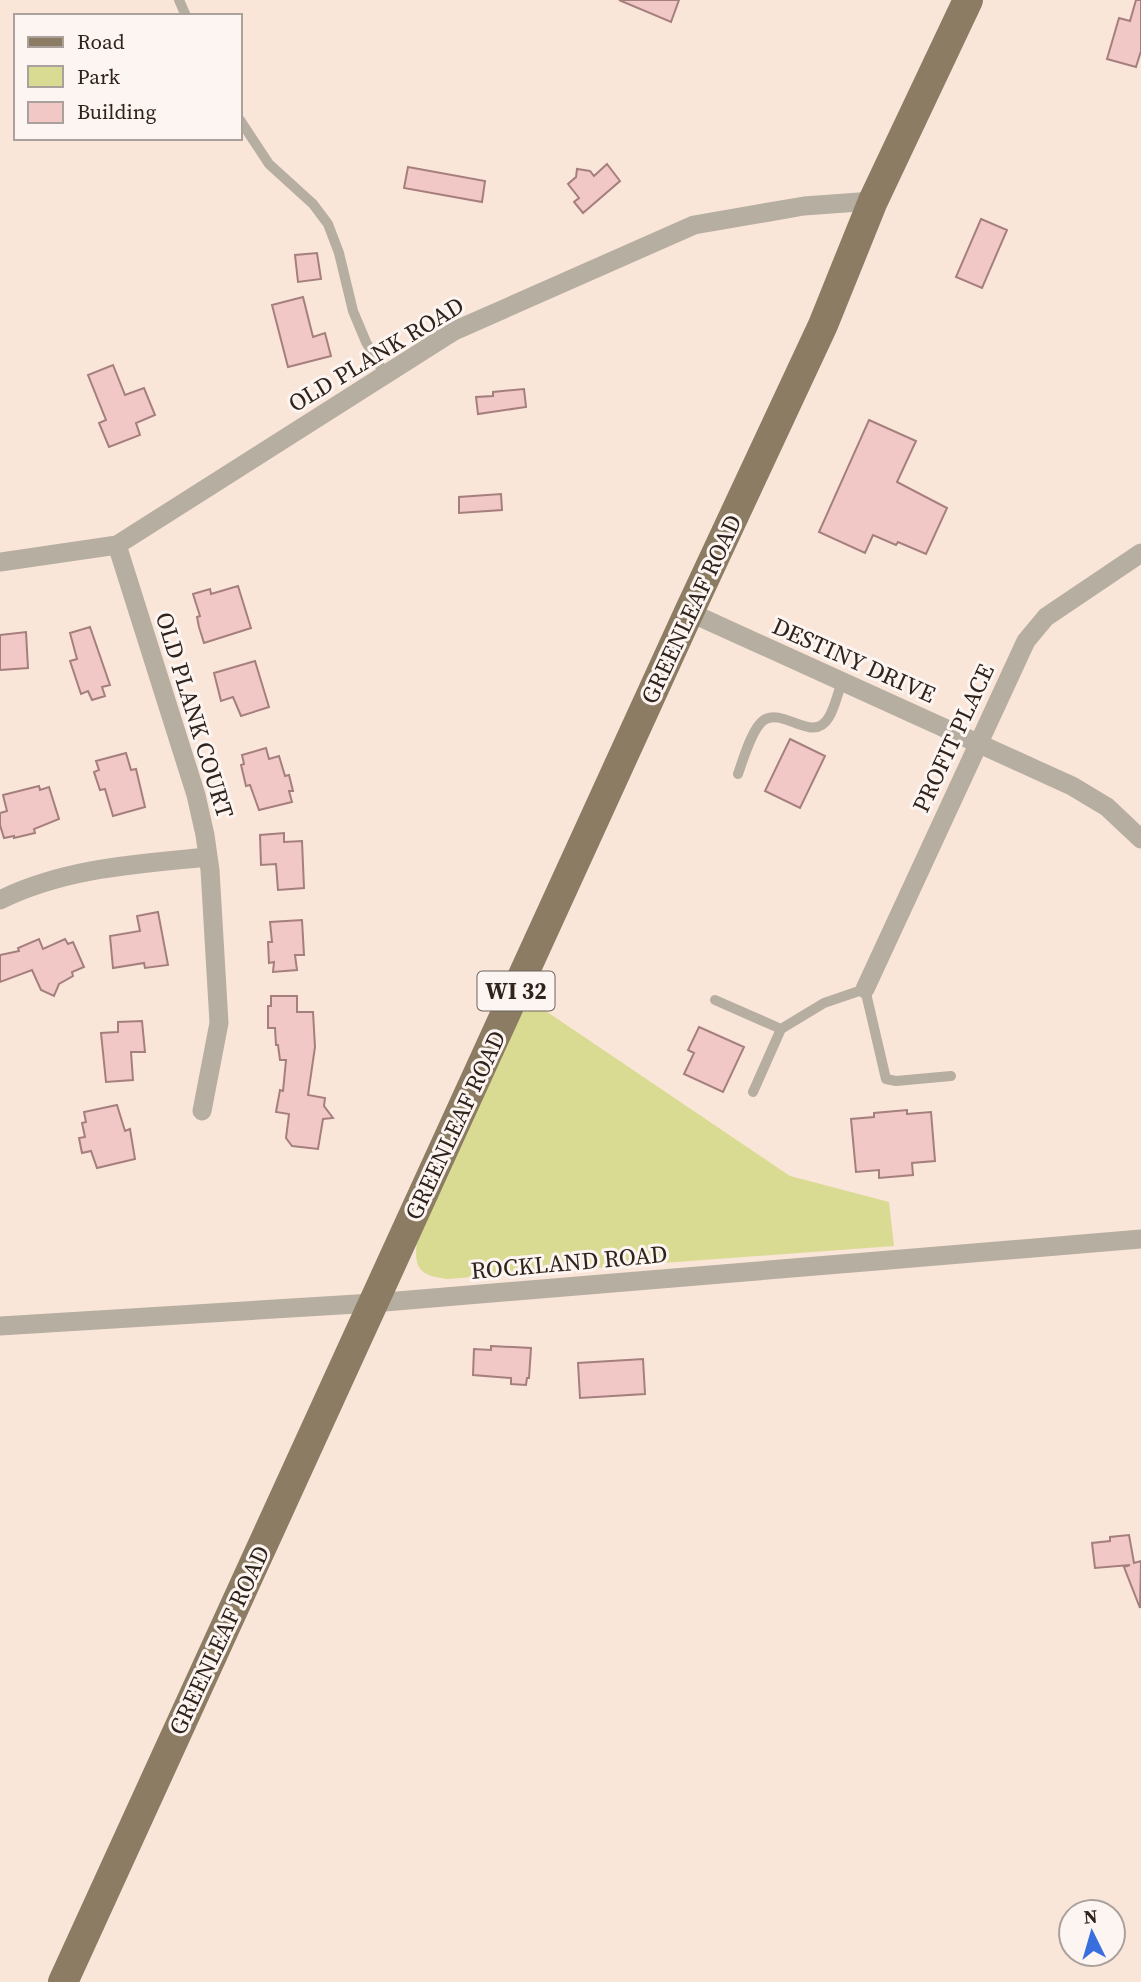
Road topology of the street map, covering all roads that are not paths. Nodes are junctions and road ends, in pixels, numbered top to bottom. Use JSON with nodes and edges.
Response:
{"nodes":[{"id":1,"x":968,"y":0,"type":"edge"},
{"id":2,"x":242,"y":123,"type":"edge"},
{"id":3,"x":873,"y":201,"type":"junction"},
{"id":4,"x":385,"y":375,"type":"junction"},
{"id":5,"x":117,"y":545,"type":"junction"},
{"id":6,"x":1141,"y":553,"type":"edge"},
{"id":7,"x":0,"y":562,"type":"edge"},
{"id":8,"x":689,"y":612,"type":"junction"},
{"id":9,"x":842,"y":681,"type":"junction"},
{"id":10,"x":978,"y":743,"type":"junction"},
{"id":11,"x":738,"y":774,"type":"dead end"},
{"id":12,"x":1141,"y":839,"type":"edge"},
{"id":13,"x":208,"y":857,"type":"junction"},
{"id":14,"x":0,"y":900,"type":"edge"},
{"id":15,"x":865,"y":989,"type":"junction"},
{"id":16,"x":715,"y":1000,"type":"dead end"},
{"id":17,"x":782,"y":1029,"type":"junction"},
{"id":18,"x":951,"y":1076,"type":"dead end"},
{"id":19,"x":753,"y":1092,"type":"dead end"},
{"id":20,"x":202,"y":1111,"type":"dead end"},
{"id":21,"x":1141,"y":1239,"type":"edge"},
{"id":22,"x":373,"y":1303,"type":"junction"},
{"id":23,"x":0,"y":1326,"type":"edge"},
{"id":24,"x":63,"y":1982,"type":"edge"}],
"edges":[{"from":1,"to":3,"type":"main road","name":"GREENLEAF ROAD","number":"WI 32"},
{"from":2,"to":4,"type":"lane"},
{"from":3,"to":4,"type":"street","name":"OLD PLANK ROAD"},
{"from":3,"to":8,"type":"main road","name":"GREENLEAF ROAD","number":"WI 32"},
{"from":4,"to":5,"type":"street","name":"OLD PLANK ROAD"},
{"from":5,"to":7,"type":"street","name":"OLD PLANK ROAD"},
{"from":5,"to":13,"type":"street","name":"OLD PLANK COURT"},
{"from":6,"to":10,"type":"street","name":"PROFIT PLACE"},
{"from":8,"to":9,"type":"street","name":"DESTINY DRIVE"},
{"from":8,"to":22,"type":"main road","name":"GREENLEAF ROAD","number":"WI 32"},
{"from":9,"to":10,"type":"street","name":"DESTINY DRIVE"},
{"from":9,"to":11,"type":"lane"},
{"from":10,"to":12,"type":"street","name":"DESTINY DRIVE"},
{"from":10,"to":15,"type":"street","name":"PROFIT PLACE"},
{"from":13,"to":14,"type":"street"},
{"from":13,"to":20,"type":"street","name":"OLD PLANK COURT"},
{"from":15,"to":17,"type":"lane"},
{"from":15,"to":18,"type":"lane"},
{"from":16,"to":17,"type":"lane"},
{"from":17,"to":19,"type":"lane"},
{"from":21,"to":22,"type":"street","name":"ROCKLAND ROAD"},
{"from":22,"to":23,"type":"street","name":"ROCKLAND ROAD"},
{"from":22,"to":24,"type":"main road","name":"GREENLEAF ROAD","number":"WI 32"}]}
